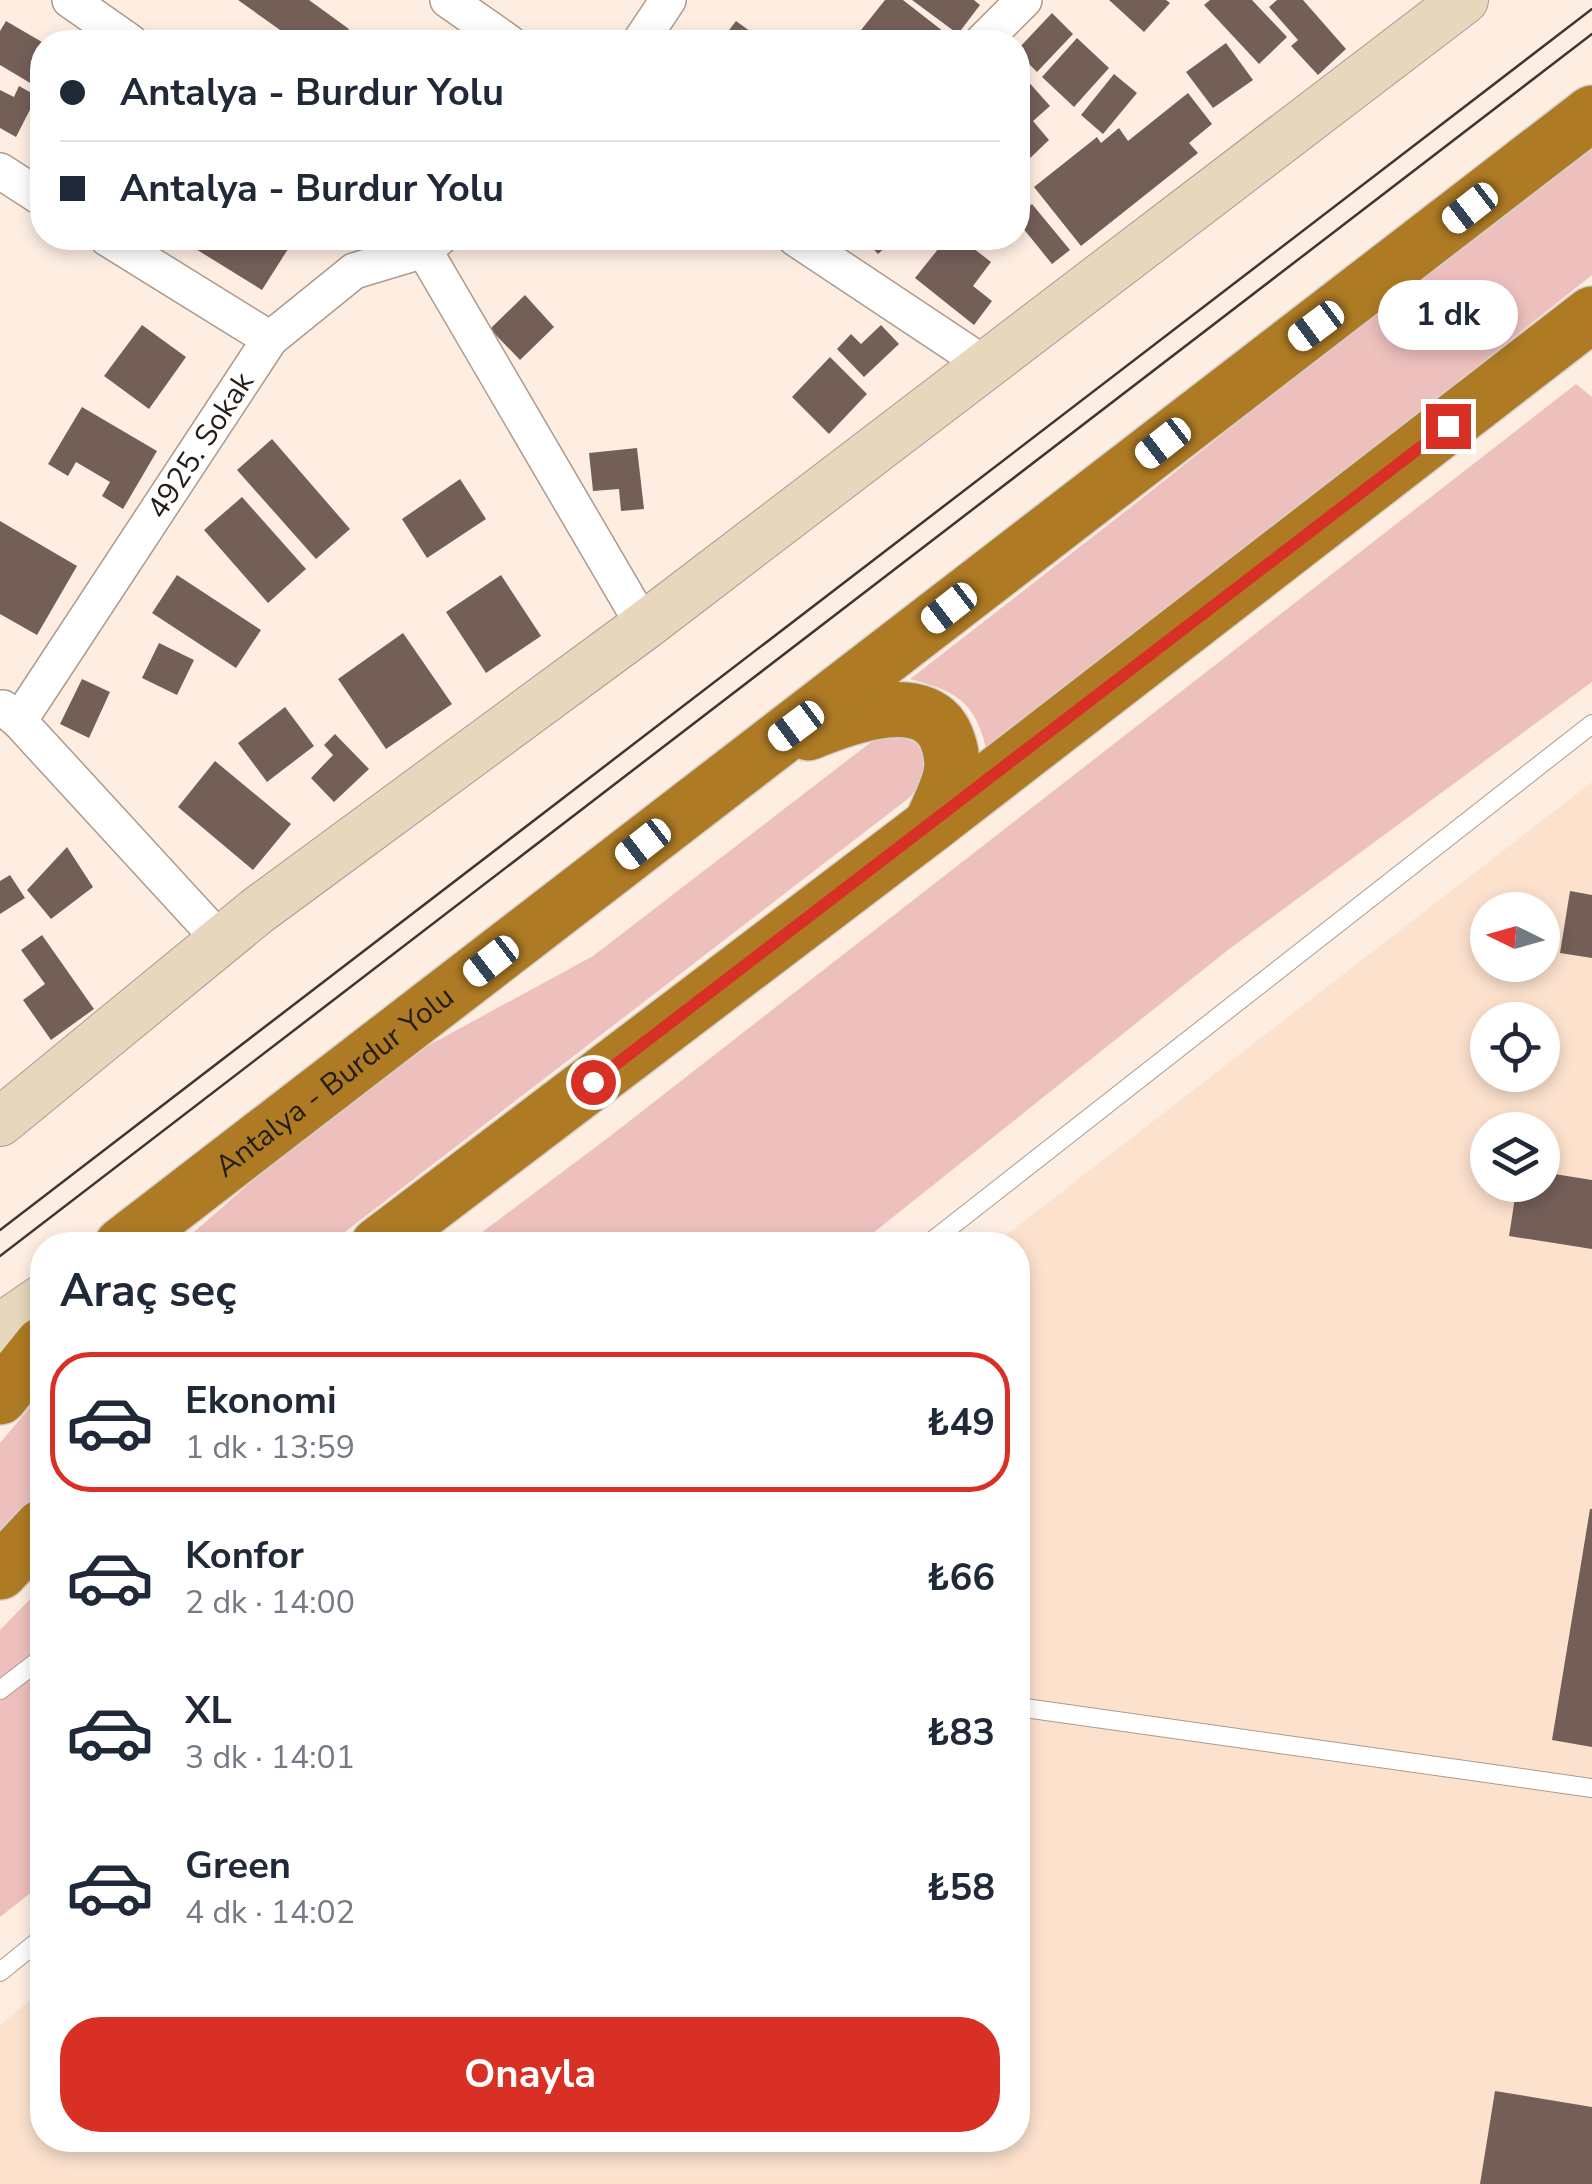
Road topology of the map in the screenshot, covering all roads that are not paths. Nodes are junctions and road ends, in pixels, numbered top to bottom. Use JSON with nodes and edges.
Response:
{"nodes":[{"id":1,"x":70,"y":0,"type":"edge"},
{"id":2,"x":448,"y":0,"type":"edge"},
{"id":3,"x":668,"y":0,"type":"edge"},
{"id":4,"x":1024,"y":0,"type":"edge"},
{"id":5,"x":1464,"y":0,"type":"edge"},
{"id":6,"x":113,"y":30,"type":"edge"},
{"id":7,"x":491,"y":30,"type":"edge"},
{"id":8,"x":648,"y":30,"type":"edge"},
{"id":9,"x":994,"y":30,"type":"edge"},
{"id":10,"x":1592,"y":114,"type":"edge"},
{"id":11,"x":0,"y":172,"type":"edge"},
{"id":12,"x":30,"y":191,"type":"edge"},
{"id":13,"x":127,"y":250,"type":"edge"},
{"id":14,"x":404,"y":250,"type":"edge"},
{"id":15,"x":428,"y":250,"type":"edge"},
{"id":16,"x":813,"y":250,"type":"edge"},
{"id":17,"x":1581,"y":328,"type":"edge"},
{"id":18,"x":270,"y":338,"type":"junction"},
{"id":19,"x":986,"y":365,"type":"junction"},
{"id":20,"x":644,"y":626,"type":"junction"},
{"id":21,"x":10,"y":713,"type":"edge"},
{"id":22,"x":1592,"y":724,"type":"edge"},
{"id":23,"x":765,"y":750,"type":"junction"},
{"id":24,"x":930,"y":824,"type":"junction"},
{"id":25,"x":221,"y":941,"type":"junction"},
{"id":26,"x":0,"y":1122,"type":"edge"},
{"id":27,"x":139,"y":1232,"type":"edge"},
{"id":28,"x":395,"y":1232,"type":"edge"},
{"id":29,"x":944,"y":1232,"type":"edge"},
{"id":30,"x":30,"y":1307,"type":"edge"},
{"id":31,"x":30,"y":1320,"type":"edge"},
{"id":32,"x":0,"y":1328,"type":"edge"},
{"id":33,"x":0,"y":1346,"type":"edge"},
{"id":34,"x":30,"y":1360,"type":"edge"},
{"id":35,"x":0,"y":1397,"type":"edge"},
{"id":36,"x":30,"y":1540,"type":"edge"},
{"id":37,"x":0,"y":1572,"type":"edge"},
{"id":38,"x":30,"y":1667,"type":"edge"},
{"id":39,"x":0,"y":1690,"type":"edge"},
{"id":40,"x":1030,"y":1709,"type":"edge"},
{"id":41,"x":1592,"y":1788,"type":"edge"},
{"id":42,"x":30,"y":1948,"type":"edge"},
{"id":43,"x":0,"y":1972,"type":"edge"}],
"edges":[{"from":1,"to":6,"type":"street"},
{"from":2,"to":7,"type":"street"},
{"from":3,"to":8,"type":"street"},
{"from":4,"to":9,"type":"street"},
{"from":5,"to":19,"type":"street"},
{"from":10,"to":23,"type":"highway","name":"Antalya - Burdur Yolu"},
{"from":11,"to":12,"type":"street"},
{"from":13,"to":18,"type":"street"},
{"from":14,"to":18,"type":"street","name":"4925. Sokak"},
{"from":15,"to":20,"type":"street"},
{"from":16,"to":19,"type":"street"},
{"from":17,"to":24,"type":"highway"},
{"from":18,"to":21,"type":"street","name":"4925. Sokak"},
{"from":19,"to":20,"type":"street"},
{"from":20,"to":25,"type":"street"},
{"from":21,"to":25,"type":"street"},
{"from":22,"to":29,"type":"lane"},
{"from":23,"to":24,"type":"highway"},
{"from":23,"to":27,"type":"highway","name":"Antalya - Burdur Yolu"},
{"from":24,"to":28,"type":"highway"},
{"from":25,"to":26,"type":"street"},
{"from":30,"to":32,"type":"street"},
{"from":31,"to":33,"type":"highway"},
{"from":34,"to":35,"type":"highway"},
{"from":36,"to":37,"type":"highway"},
{"from":38,"to":39,"type":"lane"},
{"from":40,"to":41,"type":"lane"},
{"from":42,"to":43,"type":"lane"}]}
